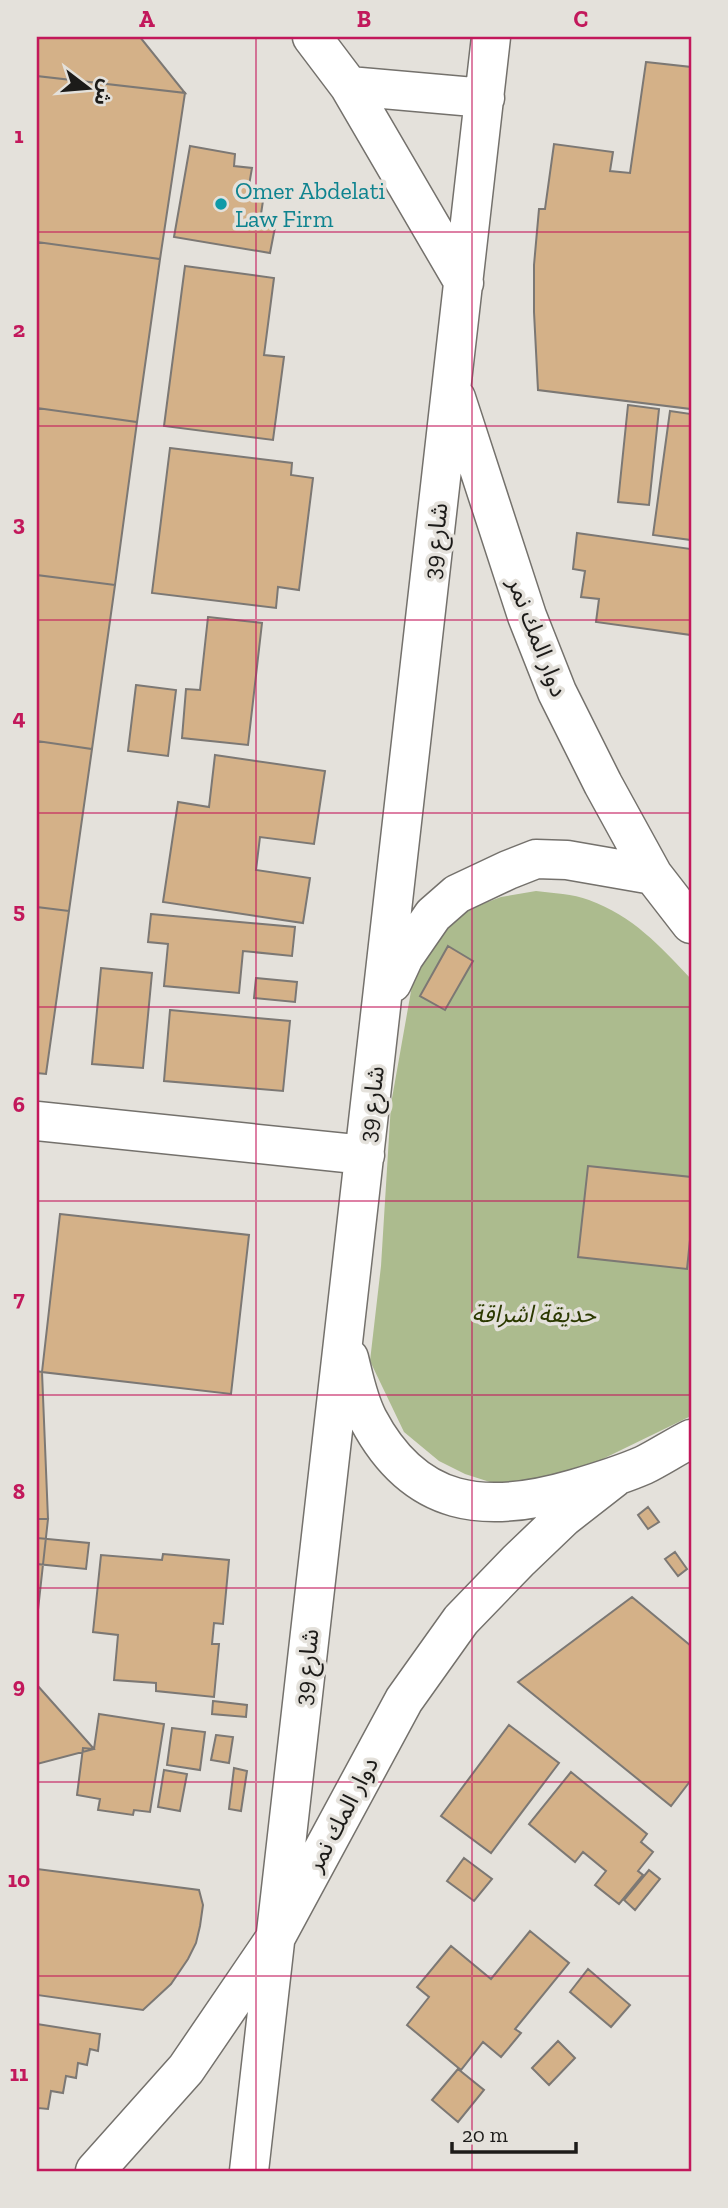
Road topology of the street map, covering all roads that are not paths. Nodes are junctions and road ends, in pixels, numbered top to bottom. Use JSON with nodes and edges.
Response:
{"nodes":[{"id":1,"x":312,"y":37,"type":"edge"},
{"id":2,"x":491,"y":37,"type":"edge"},
{"id":3,"x":349,"y":86,"type":"junction"},
{"id":4,"x":485,"y":98,"type":"junction"},
{"id":5,"x":464,"y":283,"type":"junction"},
{"id":6,"x":452,"y":386,"type":"junction"},
{"id":7,"x":653,"y":875,"type":"junction"},
{"id":8,"x":691,"y":924,"type":"edge"},
{"id":9,"x":382,"y":1008,"type":"junction"},
{"id":10,"x":37,"y":1121,"type":"edge"},
{"id":11,"x":365,"y":1155,"type":"junction"},
{"id":12,"x":344,"y":1339,"type":"junction"},
{"id":13,"x":691,"y":1439,"type":"edge"},
{"id":14,"x":614,"y":1478,"type":"junction"},
{"id":15,"x":276,"y":1937,"type":"junction"},
{"id":16,"x":95,"y":2171,"type":"edge"},
{"id":17,"x":249,"y":2171,"type":"edge"}],
"edges":[{"from":1,"to":3,"type":"street"},
{"from":2,"to":4,"type":"street","name":"شارع 39"},
{"from":3,"to":4,"type":"street"},
{"from":3,"to":5,"type":"street"},
{"from":4,"to":5,"type":"street","name":"شارع 39"},
{"from":5,"to":6,"type":"street","name":"شارع 39"},
{"from":6,"to":7,"type":"street","name":"دوار المك نمر"},
{"from":6,"to":9,"type":"street","name":"شارع 39"},
{"from":7,"to":8,"type":"street","name":"دوار المك نمر"},
{"from":7,"to":9,"type":"street"},
{"from":9,"to":11,"type":"street","name":"شارع 39"},
{"from":10,"to":11,"type":"street"},
{"from":11,"to":12,"type":"street","name":"شارع 39"},
{"from":12,"to":14,"type":"street"},
{"from":12,"to":15,"type":"street","name":"شارع 39"},
{"from":13,"to":14,"type":"street"},
{"from":14,"to":15,"type":"street","name":"دوار المك نمر"},
{"from":15,"to":16,"type":"street","name":"دوار المك نمر"},
{"from":15,"to":17,"type":"street","name":"شارع 39"}]}
